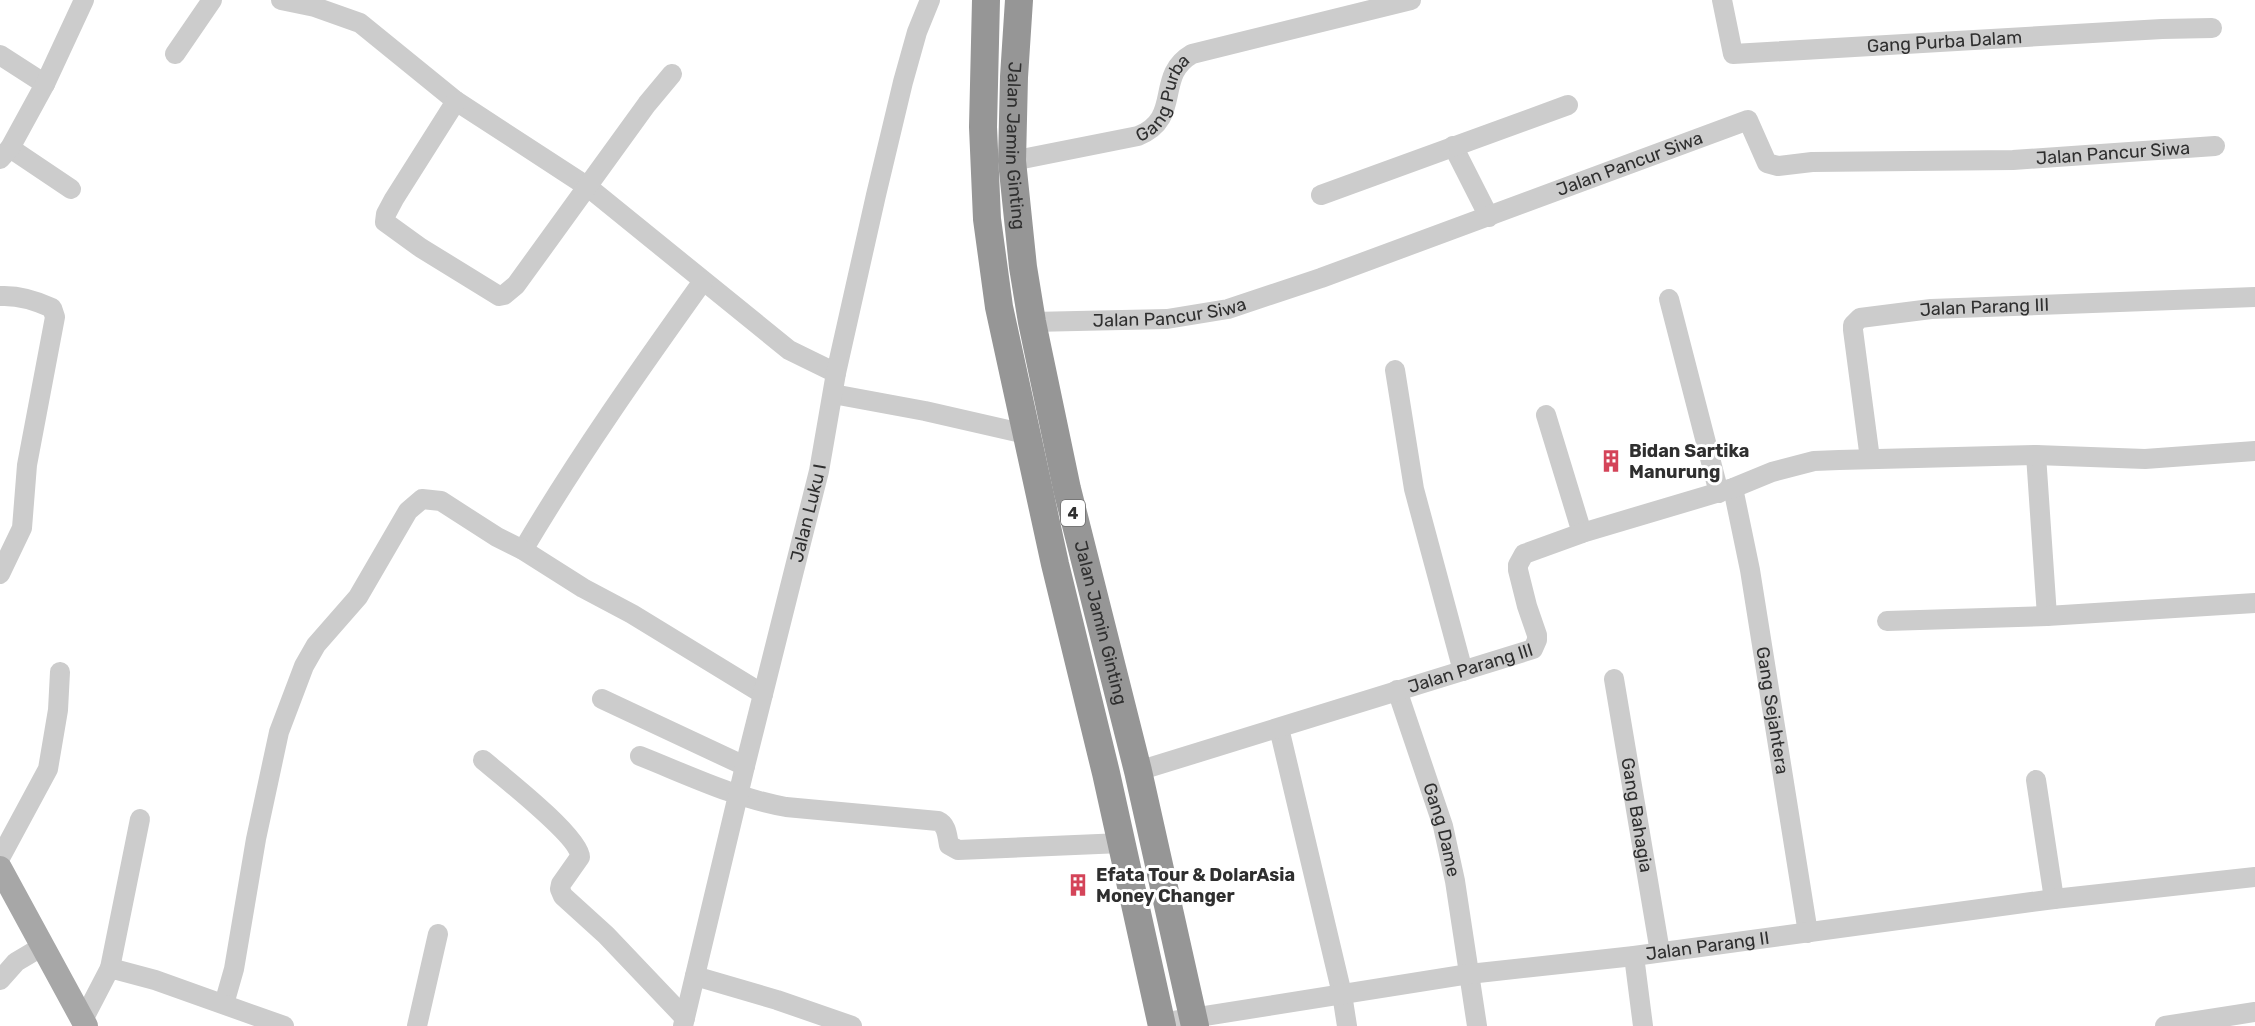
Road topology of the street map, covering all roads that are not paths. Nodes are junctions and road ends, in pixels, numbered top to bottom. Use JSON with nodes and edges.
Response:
{"nodes":[{"id":1,"x":84,"y":0,"type":"edge"},
{"id":2,"x":212,"y":0,"type":"edge"},
{"id":3,"x":281,"y":0,"type":"edge"},
{"id":4,"x":930,"y":0,"type":"edge"},
{"id":5,"x":986,"y":0,"type":"edge"},
{"id":6,"x":1019,"y":0,"type":"edge"},
{"id":7,"x":1411,"y":0,"type":"edge"},
{"id":8,"x":1722,"y":0,"type":"edge"},
{"id":9,"x":2212,"y":28,"type":"dead end"},
{"id":10,"x":175,"y":54,"type":"dead end"},
{"id":11,"x":0,"y":55,"type":"edge"},
{"id":12,"x":672,"y":74,"type":"dead end"},
{"id":13,"x":45,"y":84,"type":"junction"},
{"id":14,"x":456,"y":101,"type":"junction"},
{"id":15,"x":1568,"y":105,"type":"dead end"},
{"id":16,"x":1453,"y":146,"type":"junction"},
{"id":17,"x":2215,"y":146,"type":"dead end"},
{"id":18,"x":5,"y":153,"type":"edge"},
{"id":19,"x":1012,"y":160,"type":"junction"},
{"id":20,"x":588,"y":187,"type":"junction"},
{"id":21,"x":71,"y":189,"type":"dead end"},
{"id":22,"x":1321,"y":195,"type":"dead end"},
{"id":23,"x":1489,"y":217,"type":"junction"},
{"id":24,"x":703,"y":281,"type":"junction"},
{"id":25,"x":0,"y":296,"type":"edge"},
{"id":26,"x":2255,"y":297,"type":"edge"},
{"id":27,"x":1669,"y":299,"type":"dead end"},
{"id":28,"x":1032,"y":322,"type":"junction"},
{"id":29,"x":1395,"y":370,"type":"dead end"},
{"id":30,"x":836,"y":373,"type":"junction"},
{"id":31,"x":833,"y":394,"type":"junction"},
{"id":32,"x":1546,"y":415,"type":"dead end"},
{"id":33,"x":1026,"y":434,"type":"junction"},
{"id":34,"x":2255,"y":451,"type":"edge"},
{"id":35,"x":2036,"y":455,"type":"junction"},
{"id":36,"x":1874,"y":460,"type":"junction"},
{"id":37,"x":1726,"y":491,"type":"junction"},
{"id":38,"x":1582,"y":533,"type":"junction"},
{"id":39,"x":523,"y":550,"type":"junction"},
{"id":40,"x":0,"y":574,"type":"edge"},
{"id":41,"x":2255,"y":603,"type":"edge"},
{"id":42,"x":2047,"y":616,"type":"junction"},
{"id":43,"x":1887,"y":621,"type":"dead end"},
{"id":44,"x":1463,"y":671,"type":"junction"},
{"id":45,"x":60,"y":672,"type":"dead end"},
{"id":46,"x":1614,"y":680,"type":"dead end"},
{"id":47,"x":1397,"y":690,"type":"junction"},
{"id":48,"x":763,"y":694,"type":"junction"},
{"id":49,"x":602,"y":699,"type":"dead end"},
{"id":50,"x":1279,"y":728,"type":"junction"},
{"id":51,"x":640,"y":756,"type":"dead end"},
{"id":52,"x":483,"y":760,"type":"dead end"},
{"id":53,"x":745,"y":766,"type":"junction"},
{"id":54,"x":1138,"y":771,"type":"junction"},
{"id":55,"x":2036,"y":780,"type":"dead end"},
{"id":56,"x":739,"y":795,"type":"junction"},
{"id":57,"x":140,"y":819,"type":"dead end"},
{"id":58,"x":1122,"y":843,"type":"junction"},
{"id":59,"x":0,"y":858,"type":"edge"},
{"id":60,"x":0,"y":868,"type":"edge"},
{"id":61,"x":2255,"y":877,"type":"edge"},
{"id":62,"x":2054,"y":899,"type":"junction"},
{"id":63,"x":1808,"y":933,"type":"junction"},
{"id":64,"x":438,"y":934,"type":"dead end"},
{"id":65,"x":43,"y":946,"type":"junction"},
{"id":66,"x":1660,"y":952,"type":"junction"},
{"id":67,"x":1634,"y":956,"type":"junction"},
{"id":68,"x":110,"y":968,"type":"junction"},
{"id":69,"x":1469,"y":974,"type":"junction"},
{"id":70,"x":694,"y":976,"type":"junction"},
{"id":71,"x":0,"y":980,"type":"edge"},
{"id":72,"x":1342,"y":994,"type":"junction"},
{"id":73,"x":224,"y":1004,"type":"junction"},
{"id":74,"x":2255,"y":1012,"type":"edge"},
{"id":75,"x":684,"y":1022,"type":"edge"},
{"id":76,"x":1194,"y":1022,"type":"edge"},
{"id":77,"x":85,"y":1023,"type":"edge"},
{"id":78,"x":1161,"y":1024,"type":"edge"},
{"id":79,"x":284,"y":1026,"type":"edge"},
{"id":80,"x":417,"y":1026,"type":"edge"},
{"id":81,"x":852,"y":1026,"type":"edge"},
{"id":82,"x":1347,"y":1026,"type":"edge"},
{"id":83,"x":1478,"y":1026,"type":"edge"},
{"id":84,"x":1643,"y":1026,"type":"edge"},
{"id":85,"x":2165,"y":1026,"type":"edge"}],
"edges":[{"from":1,"to":13,"type":"street"},
{"from":2,"to":10,"type":"street"},
{"from":3,"to":14,"type":"street"},
{"from":4,"to":30,"type":"street","name":"Jalan Luku I"},
{"from":5,"to":33,"type":"highway","name":"Jalan Jamin Ginting","number":"4"},
{"from":6,"to":19,"type":"highway","name":"Jalan Jamin Ginting","number":"4"},
{"from":7,"to":19,"type":"street","name":"Gang Purba"},
{"from":8,"to":9,"type":"street","name":"Gang Purba Dalam"},
{"from":11,"to":13,"type":"street"},
{"from":12,"to":20,"type":"street"},
{"from":13,"to":18,"type":"street"},
{"from":14,"to":20,"type":"street"},
{"from":14,"to":20,"type":"street"},
{"from":15,"to":16,"type":"street"},
{"from":16,"to":22,"type":"street"},
{"from":16,"to":23,"type":"street"},
{"from":17,"to":23,"type":"street","name":"Jalan Pancur Siwa"},
{"from":18,"to":21,"type":"street"},
{"from":19,"to":28,"type":"highway","name":"Jalan Jamin Ginting","number":"4"},
{"from":20,"to":24,"type":"street"},
{"from":23,"to":28,"type":"street","name":"Jalan Pancur Siwa"},
{"from":24,"to":30,"type":"street"},
{"from":24,"to":39,"type":"street"},
{"from":25,"to":40,"type":"street"},
{"from":26,"to":36,"type":"street","name":"Jalan Parang III"},
{"from":27,"to":37,"type":"street","name":"Gang Sejahtera"},
{"from":28,"to":54,"type":"highway","name":"Jalan Jamin Ginting","number":"4"},
{"from":29,"to":44,"type":"street"},
{"from":30,"to":31,"type":"street","name":"Jalan Luku I"},
{"from":31,"to":33,"type":"street"},
{"from":31,"to":48,"type":"street","name":"Jalan Luku I"},
{"from":32,"to":38,"type":"street"},
{"from":33,"to":58,"type":"highway","name":"Jalan Jamin Ginting","number":"4"},
{"from":34,"to":35,"type":"street"},
{"from":35,"to":36,"type":"street"},
{"from":35,"to":42,"type":"street"},
{"from":36,"to":37,"type":"street","name":"Jalan Parang III"},
{"from":37,"to":38,"type":"street","name":"Jalan Parang III"},
{"from":37,"to":63,"type":"street","name":"Gang Sejahtera"},
{"from":38,"to":44,"type":"street","name":"Jalan Parang III"},
{"from":39,"to":48,"type":"street"},
{"from":39,"to":73,"type":"street"},
{"from":41,"to":42,"type":"street"},
{"from":42,"to":43,"type":"street"},
{"from":44,"to":47,"type":"street","name":"Jalan Parang III"},
{"from":45,"to":59,"type":"street"},
{"from":46,"to":66,"type":"street","name":"Gang Bahagia"},
{"from":47,"to":50,"type":"street","name":"Jalan Parang III"},
{"from":47,"to":69,"type":"street","name":"Gang Dame"},
{"from":48,"to":53,"type":"street","name":"Jalan Luku I"},
{"from":49,"to":53,"type":"street"},
{"from":50,"to":54,"type":"street","name":"Jalan Parang III"},
{"from":50,"to":72,"type":"street"},
{"from":51,"to":56,"type":"street"},
{"from":52,"to":75,"type":"street"},
{"from":53,"to":56,"type":"street","name":"Jalan Luku I"},
{"from":54,"to":76,"type":"highway","name":"Jalan Jamin Ginting","number":"4"},
{"from":55,"to":62,"type":"street"},
{"from":56,"to":58,"type":"street"},
{"from":56,"to":70,"type":"street","name":"Jalan Luku I"},
{"from":57,"to":68,"type":"street"},
{"from":58,"to":78,"type":"highway","name":"Jalan Jamin Ginting","number":"4"},
{"from":60,"to":65,"type":"main road"},
{"from":61,"to":62,"type":"street","name":"Jalan Parang II"},
{"from":62,"to":63,"type":"street","name":"Jalan Parang II"},
{"from":63,"to":66,"type":"street","name":"Jalan Parang II"},
{"from":64,"to":80,"type":"street"},
{"from":65,"to":71,"type":"street"},
{"from":65,"to":77,"type":"main road"},
{"from":66,"to":67,"type":"street","name":"Jalan Parang II"},
{"from":67,"to":69,"type":"street","name":"Jalan Parang II"},
{"from":67,"to":84,"type":"street"},
{"from":68,"to":73,"type":"street"},
{"from":68,"to":77,"type":"street"},
{"from":69,"to":72,"type":"street","name":"Jalan Parang II"},
{"from":69,"to":83,"type":"street","name":"Gang Dame"},
{"from":70,"to":75,"type":"street","name":"Jalan Luku I"},
{"from":70,"to":81,"type":"street"},
{"from":72,"to":76,"type":"street","name":"Jalan Parang II"},
{"from":72,"to":82,"type":"street"},
{"from":73,"to":79,"type":"street"},
{"from":74,"to":85,"type":"street"},
{"from":76,"to":78,"type":"street","name":"Jalan Parang II"}]}
